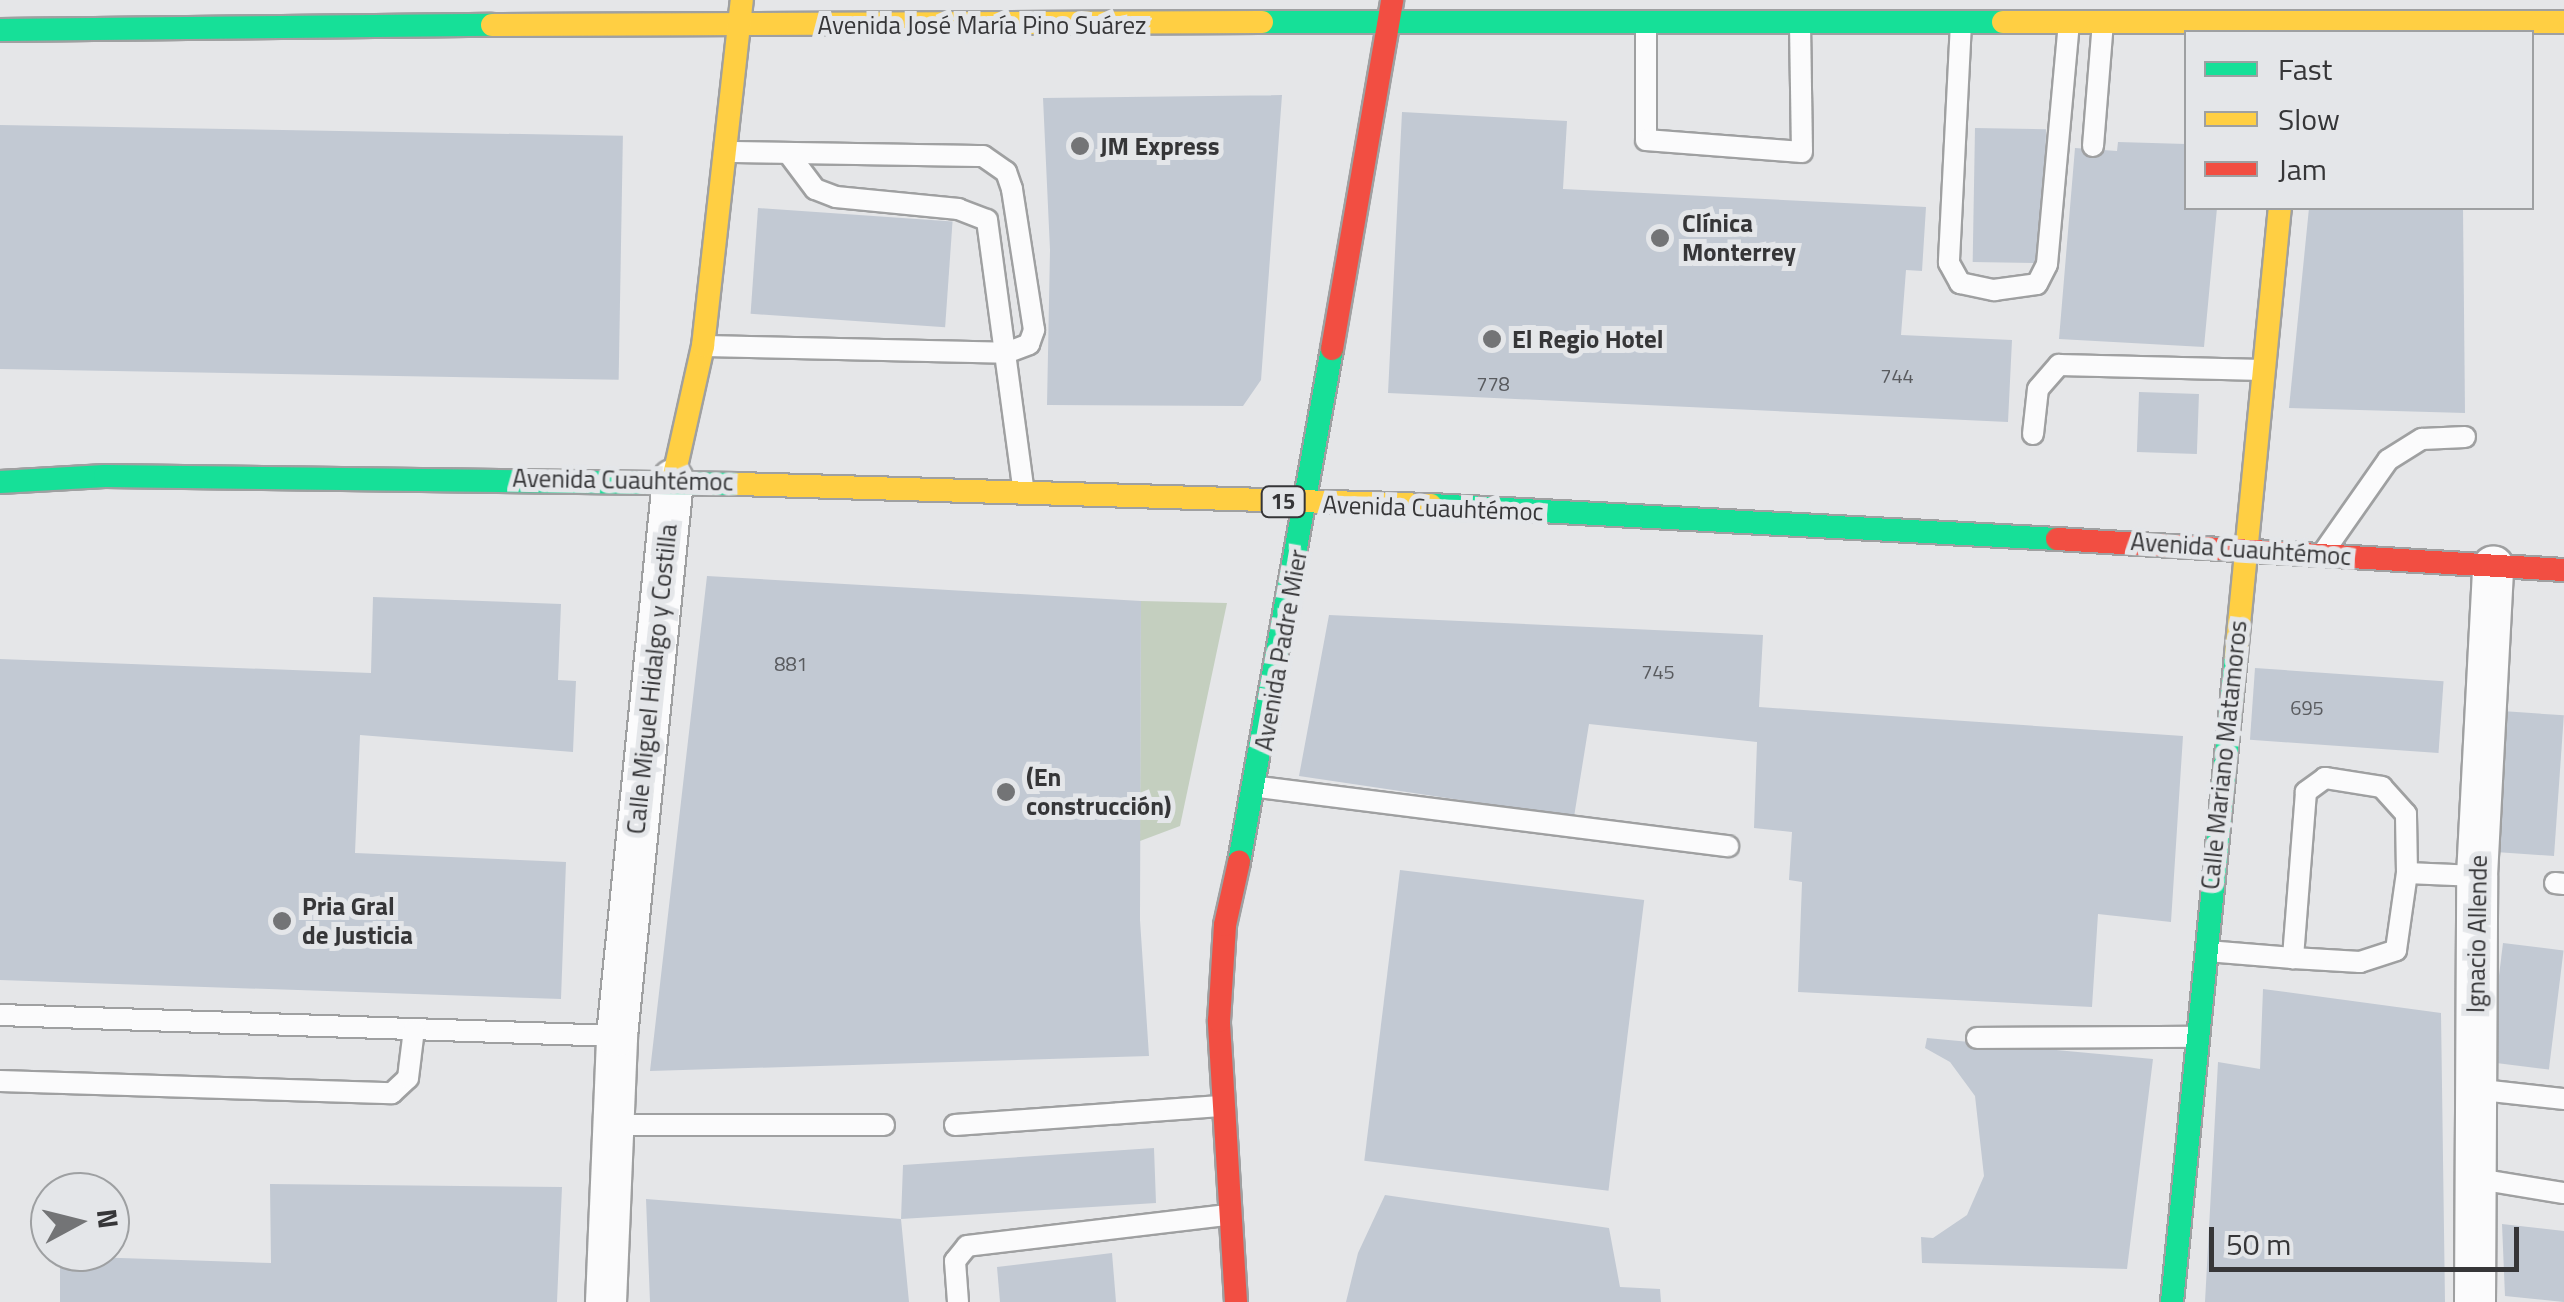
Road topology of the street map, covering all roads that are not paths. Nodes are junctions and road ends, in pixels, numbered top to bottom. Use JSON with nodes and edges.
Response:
{"nodes":[{"id":1,"x":2300,"y":0,"type":"edge"},
{"id":2,"x":741,"y":11,"type":"edge"},
{"id":3,"x":1391,"y":11,"type":"edge"},
{"id":4,"x":1676,"y":11,"type":"edge"},
{"id":5,"x":1727,"y":11,"type":"edge"},
{"id":6,"x":1875,"y":11,"type":"edge"},
{"id":7,"x":1961,"y":21,"type":"junction"},
{"id":8,"x":2103,"y":21,"type":"junction"},
{"id":9,"x":1646,"y":22,"type":"junction"},
{"id":10,"x":1800,"y":22,"type":"junction"},
{"id":11,"x":2069,"y":22,"type":"junction"},
{"id":12,"x":2564,"y":22,"type":"edge"},
{"id":13,"x":2298,"y":29,"type":"edge"},
{"id":14,"x":0,"y":30,"type":"edge"},
{"id":15,"x":2093,"y":146,"type":"dead end"},
{"id":16,"x":729,"y":152,"type":"junction"},
{"id":17,"x":788,"y":153,"type":"junction"},
{"id":18,"x":2280,"y":210,"type":"edge"},
{"id":19,"x":703,"y":346,"type":"junction"},
{"id":20,"x":1006,"y":353,"type":"junction"},
{"id":21,"x":2263,"y":370,"type":"junction"},
{"id":22,"x":2033,"y":434,"type":"dead end"},
{"id":23,"x":2465,"y":437,"type":"dead end"},
{"id":24,"x":673,"y":480,"type":"junction"},
{"id":25,"x":0,"y":482,"type":"edge"},
{"id":26,"x":1024,"y":488,"type":"junction"},
{"id":27,"x":1308,"y":504,"type":"junction"},
{"id":28,"x":2245,"y":548,"type":"junction"},
{"id":29,"x":2322,"y":554,"type":"junction"},
{"id":30,"x":2492,"y":566,"type":"junction"},
{"id":31,"x":2564,"y":570,"type":"edge"},
{"id":32,"x":1257,"y":786,"type":"junction"},
{"id":33,"x":1728,"y":846,"type":"dead end"},
{"id":34,"x":2407,"y":872,"type":"junction"},
{"id":35,"x":2478,"y":876,"type":"junction"},
{"id":36,"x":2204,"y":950,"type":"junction"},
{"id":37,"x":2293,"y":958,"type":"junction"},
{"id":38,"x":0,"y":1015,"type":"edge"},
{"id":39,"x":414,"y":1029,"type":"junction"},
{"id":40,"x":616,"y":1036,"type":"junction"},
{"id":41,"x":2196,"y":1037,"type":"junction"},
{"id":42,"x":1978,"y":1038,"type":"dead end"},
{"id":43,"x":0,"y":1081,"type":"edge"},
{"id":44,"x":2473,"y":1090,"type":"junction"},
{"id":45,"x":2564,"y":1099,"type":"edge"},
{"id":46,"x":1222,"y":1106,"type":"junction"},
{"id":47,"x":884,"y":1124,"type":"dead end"},
{"id":48,"x":955,"y":1124,"type":"dead end"},
{"id":49,"x":614,"y":1125,"type":"junction"},
{"id":50,"x":2472,"y":1178,"type":"junction"},
{"id":51,"x":2564,"y":1193,"type":"edge"},
{"id":52,"x":1230,"y":1214,"type":"junction"},
{"id":53,"x":606,"y":1302,"type":"edge"},
{"id":54,"x":958,"y":1302,"type":"edge"},
{"id":55,"x":1236,"y":1302,"type":"edge"},
{"id":56,"x":2172,"y":1302,"type":"edge"},
{"id":57,"x":2475,"y":1302,"type":"edge"}],
"edges":[{"from":1,"to":13,"type":"main road"},
{"from":2,"to":3,"type":"main road","name":"Avenida José María Pino Suárez"},
{"from":2,"to":14,"type":"main road","name":"Avenida José María Pino Suárez"},
{"from":2,"to":16,"type":"main road","name":"Calle Miguel Hidalgo y Costilla"},
{"from":3,"to":9,"type":"main road","name":"Avenida José María Pino Suárez"},
{"from":3,"to":27,"type":"main road","name":"Avenida Padre Mier"},
{"from":4,"to":5,"type":"main road","name":"Avenida José María Pino Suárez"},
{"from":4,"to":9,"type":"main road","name":"Avenida José María Pino Suárez"},
{"from":5,"to":10,"type":"main road","name":"Avenida José María Pino Suárez"},
{"from":6,"to":7,"type":"main road","name":"Avenida José María Pino Suárez"},
{"from":6,"to":10,"type":"main road","name":"Avenida José María Pino Suárez"},
{"from":7,"to":11,"type":"main road","name":"Avenida José María Pino Suárez"},
{"from":7,"to":11,"type":"lane"},
{"from":8,"to":11,"type":"main road","name":"Avenida José María Pino Suárez"},
{"from":8,"to":13,"type":"main road","name":"Avenida José María Pino Suárez"},
{"from":8,"to":15,"type":"lane"},
{"from":9,"to":10,"type":"lane"},
{"from":12,"to":13,"type":"main road","name":"Avenida José María Pino Suárez"},
{"from":16,"to":17,"type":"lane"},
{"from":16,"to":19,"type":"main road","name":"Calle Miguel Hidalgo y Costilla"},
{"from":17,"to":20,"type":"lane"},
{"from":17,"to":20,"type":"lane"},
{"from":18,"to":21,"type":"main road","name":"Calle Mariano Matamoros"},
{"from":19,"to":20,"type":"lane"},
{"from":19,"to":24,"type":"main road","name":"Calle Miguel Hidalgo y Costilla"},
{"from":20,"to":26,"type":"lane"},
{"from":21,"to":22,"type":"lane"},
{"from":21,"to":28,"type":"main road","name":"Calle Mariano Matamoros"},
{"from":23,"to":29,"type":"lane"},
{"from":24,"to":25,"type":"main road","name":"Avenida Cuauhtémoc","number":"15"},
{"from":24,"to":26,"type":"main road","name":"Avenida Cuauhtémoc","number":"15"},
{"from":24,"to":40,"type":"street","name":"Calle Miguel Hidalgo y Costilla"},
{"from":26,"to":27,"type":"main road","name":"Avenida Cuauhtémoc","number":"15"},
{"from":27,"to":28,"type":"main road","name":"Avenida Cuauhtémoc","number":"15"},
{"from":27,"to":32,"type":"main road","name":"Avenida Padre Mier"},
{"from":28,"to":29,"type":"main road","name":"Avenida Cuauhtémoc","number":"15"},
{"from":28,"to":36,"type":"main road","name":"Calle Mariano Matamoros"},
{"from":29,"to":30,"type":"main road","name":"Avenida Cuauhtémoc","number":"15"},
{"from":30,"to":31,"type":"main road","name":"Avenida Cuauhtémoc","number":"15"},
{"from":30,"to":35,"type":"street","name":"Ignacio Allende"},
{"from":32,"to":33,"type":"lane"},
{"from":32,"to":46,"type":"main road","name":"Avenida Padre Mier"},
{"from":34,"to":35,"type":"lane"},
{"from":34,"to":37,"type":"lane"},
{"from":34,"to":37,"type":"lane"},
{"from":35,"to":44,"type":"street","name":"Ignacio Allende"},
{"from":36,"to":37,"type":"lane"},
{"from":36,"to":41,"type":"main road","name":"Calle Mariano Matamoros"},
{"from":38,"to":39,"type":"lane"},
{"from":39,"to":40,"type":"lane"},
{"from":39,"to":43,"type":"lane"},
{"from":40,"to":49,"type":"street","name":"Calle Miguel Hidalgo y Costilla"},
{"from":41,"to":42,"type":"lane"},
{"from":41,"to":56,"type":"main road","name":"Calle Mariano Matamoros"},
{"from":44,"to":45,"type":"lane"},
{"from":44,"to":50,"type":"street","name":"Ignacio Allende"},
{"from":46,"to":48,"type":"lane"},
{"from":46,"to":52,"type":"main road","name":"Avenida Padre Mier"},
{"from":47,"to":49,"type":"lane"},
{"from":49,"to":53,"type":"street","name":"Calle Miguel Hidalgo y Costilla"},
{"from":50,"to":51,"type":"lane"},
{"from":50,"to":57,"type":"street","name":"Ignacio Allende"},
{"from":52,"to":54,"type":"lane"},
{"from":52,"to":55,"type":"main road","name":"Avenida Padre Mier"}]}
